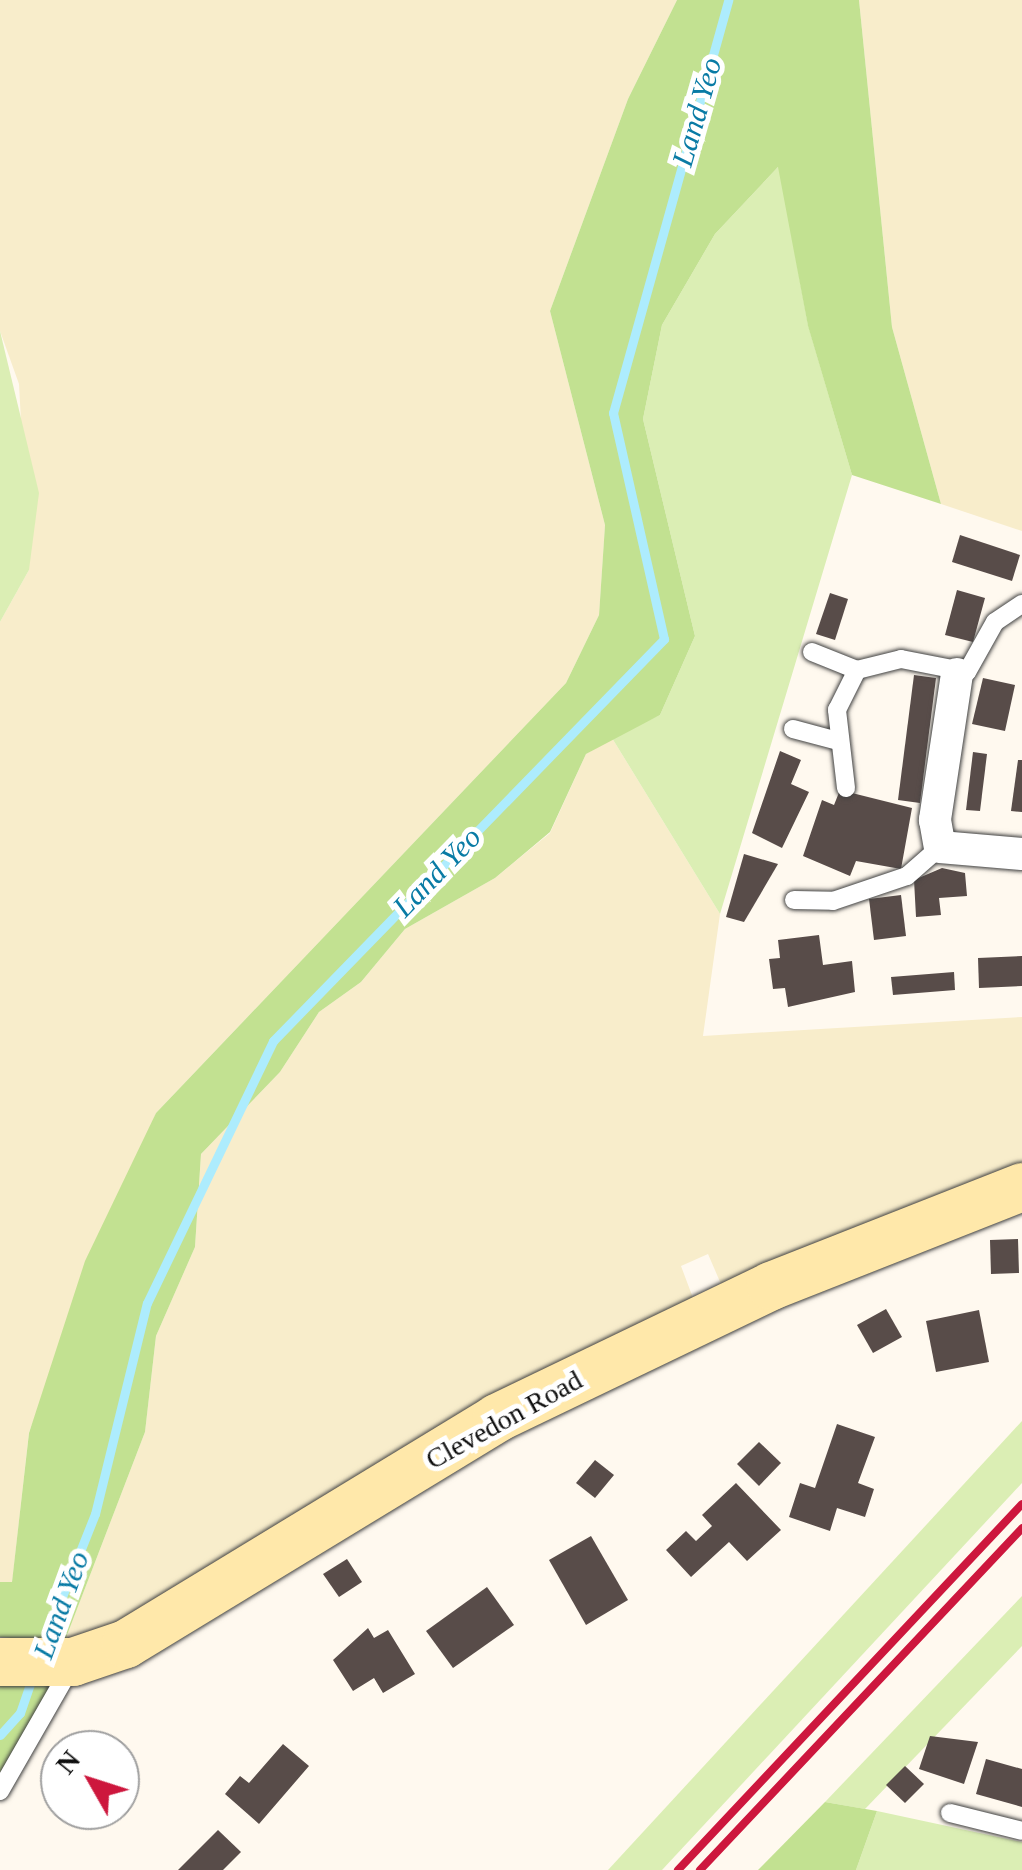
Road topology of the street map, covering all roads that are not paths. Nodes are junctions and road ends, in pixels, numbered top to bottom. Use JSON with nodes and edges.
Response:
{"nodes":[{"id":1,"x":1022,"y":604,"type":"edge"},
{"id":2,"x":812,"y":652,"type":"dead end"},
{"id":3,"x":857,"y":670,"type":"junction"},
{"id":4,"x":957,"y":674,"type":"junction"},
{"id":5,"x":792,"y":729,"type":"dead end"},
{"id":6,"x":838,"y":741,"type":"junction"},
{"id":7,"x":846,"y":788,"type":"dead end"},
{"id":8,"x":940,"y":847,"type":"junction"},
{"id":9,"x":1022,"y":854,"type":"edge"},
{"id":10,"x":794,"y":900,"type":"dead end"},
{"id":11,"x":1022,"y":1187,"type":"edge"},
{"id":12,"x":37,"y":1663,"type":"edge"},
{"id":13,"x":0,"y":1791,"type":"edge"},
{"id":14,"x":950,"y":1814,"type":"dead end"},
{"id":15,"x":1022,"y":1831,"type":"edge"}],
"edges":[{"from":1,"to":4,"type":"lane"},
{"from":2,"to":3,"type":"lane"},
{"from":3,"to":4,"type":"lane"},
{"from":3,"to":6,"type":"lane"},
{"from":4,"to":8,"type":"street"},
{"from":5,"to":6,"type":"lane"},
{"from":6,"to":7,"type":"lane"},
{"from":8,"to":9,"type":"street"},
{"from":8,"to":10,"type":"lane"},
{"from":11,"to":12,"type":"main road","name":"Clevedon Road"},
{"from":12,"to":13,"type":"lane"},
{"from":14,"to":15,"type":"lane"}]}
